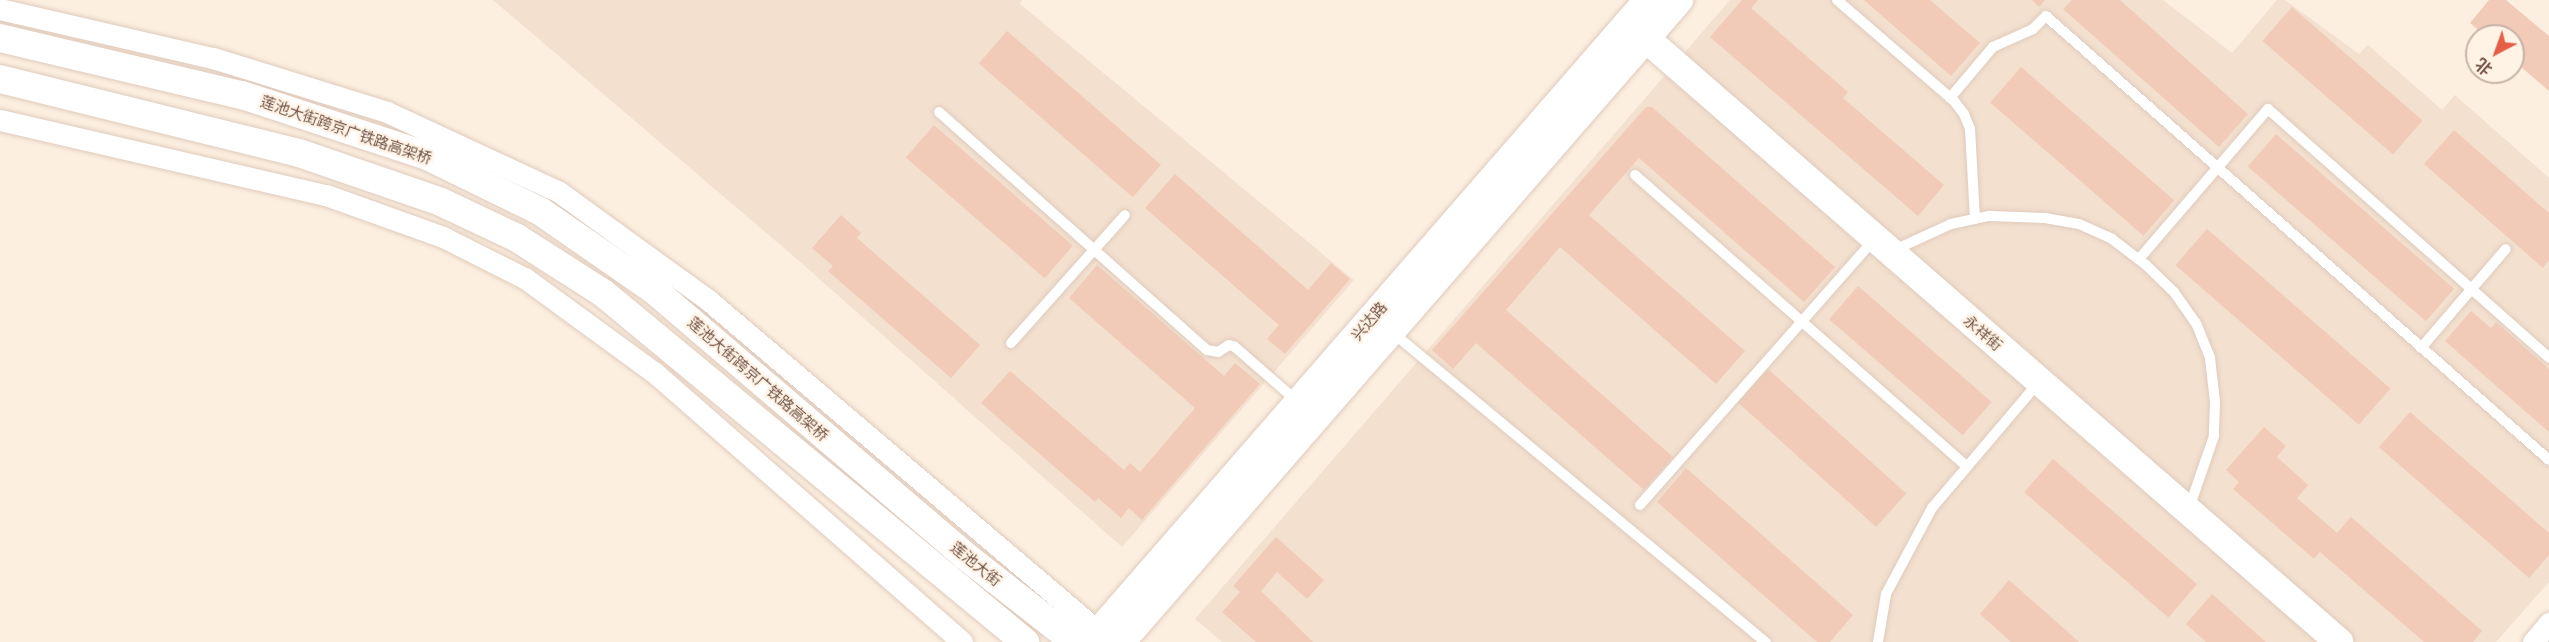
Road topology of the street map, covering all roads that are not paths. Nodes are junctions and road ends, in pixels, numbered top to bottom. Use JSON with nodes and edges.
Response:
{"nodes":[{"id":1,"x":1648,"y":0,"type":"edge"},
{"id":2,"x":1679,"y":0,"type":"edge"},
{"id":3,"x":1837,"y":0,"type":"edge"},
{"id":4,"x":0,"y":9,"type":"edge"},
{"id":5,"x":1636,"y":31,"type":"junction"},
{"id":6,"x":0,"y":38,"type":"edge"},
{"id":7,"x":0,"y":79,"type":"edge"},
{"id":8,"x":1950,"y":98,"type":"junction"},
{"id":9,"x":939,"y":112,"type":"dead end"},
{"id":10,"x":0,"y":120,"type":"edge"},
{"id":11,"x":2218,"y":168,"type":"junction"},
{"id":12,"x":1635,"y":175,"type":"dead end"},
{"id":13,"x":1125,"y":215,"type":"dead end"},
{"id":14,"x":1975,"y":219,"type":"junction"},
{"id":15,"x":1883,"y":245,"type":"junction"},
{"id":16,"x":2506,"y":249,"type":"dead end"},
{"id":17,"x":1094,"y":250,"type":"junction"},
{"id":18,"x":2139,"y":259,"type":"junction"},
{"id":19,"x":2472,"y":289,"type":"junction"},
{"id":20,"x":1802,"y":322,"type":"junction"},
{"id":21,"x":1391,"y":331,"type":"junction"},
{"id":22,"x":1011,"y":343,"type":"dead end"},
{"id":23,"x":2421,"y":348,"type":"junction"},
{"id":24,"x":2549,"y":358,"type":"edge"},
{"id":25,"x":2039,"y":382,"type":"junction"},
{"id":26,"x":1298,"y":402,"type":"junction"},
{"id":27,"x":2549,"y":460,"type":"edge"},
{"id":28,"x":1966,"y":466,"type":"junction"},
{"id":29,"x":880,"y":484,"type":"joint"},
{"id":30,"x":1640,"y":505,"type":"dead end"},
{"id":31,"x":2188,"y":511,"type":"junction"},
{"id":32,"x":2549,"y":623,"type":"edge"},
{"id":33,"x":1096,"y":640,"type":"edge"},
{"id":34,"x":962,"y":642,"type":"edge"},
{"id":35,"x":1025,"y":642,"type":"edge"},
{"id":36,"x":1766,"y":642,"type":"edge"},
{"id":37,"x":1878,"y":642,"type":"edge"},
{"id":38,"x":2339,"y":642,"type":"edge"},
{"id":39,"x":2533,"y":642,"type":"edge"}],
"edges":[{"from":1,"to":5,"type":"main road","name":"兴达路"},
{"from":2,"to":5,"type":"main road","name":"兴达路"},
{"from":3,"to":8,"type":"lane"},
{"from":4,"to":33,"type":"street"},
{"from":5,"to":15,"type":"main road","name":"永祥街"},
{"from":5,"to":21,"type":"main road","name":"兴达路"},
{"from":5,"to":26,"type":"main road","name":"兴达路"},
{"from":6,"to":29,"type":"main road","name":"莲池大街跨京广铁路高架桥"},
{"from":7,"to":35,"type":"main road","name":"莲池大街"},
{"from":8,"to":11,"type":"lane"},
{"from":8,"to":14,"type":"lane"},
{"from":9,"to":17,"type":"lane"},
{"from":10,"to":34,"type":"street"},
{"from":11,"to":18,"type":"lane"},
{"from":11,"to":19,"type":"lane"},
{"from":11,"to":23,"type":"lane"},
{"from":12,"to":20,"type":"lane"},
{"from":13,"to":17,"type":"lane"},
{"from":14,"to":15,"type":"lane"},
{"from":14,"to":18,"type":"lane"},
{"from":15,"to":20,"type":"lane"},
{"from":15,"to":25,"type":"main road","name":"永祥街"},
{"from":16,"to":19,"type":"lane"},
{"from":17,"to":22,"type":"lane"},
{"from":17,"to":26,"type":"lane"},
{"from":18,"to":31,"type":"lane"},
{"from":19,"to":23,"type":"lane"},
{"from":19,"to":24,"type":"lane"},
{"from":20,"to":28,"type":"lane"},
{"from":20,"to":30,"type":"lane"},
{"from":21,"to":33,"type":"main road","name":"兴达路"},
{"from":21,"to":36,"type":"lane"},
{"from":23,"to":27,"type":"lane"},
{"from":25,"to":28,"type":"lane"},
{"from":25,"to":31,"type":"main road","name":"永祥街"},
{"from":26,"to":33,"type":"main road","name":"兴达路"},
{"from":28,"to":37,"type":"lane"},
{"from":29,"to":33,"type":"main road","name":"莲池大街"},
{"from":31,"to":38,"type":"main road","name":"永祥街"},
{"from":32,"to":39,"type":"street"}]}
